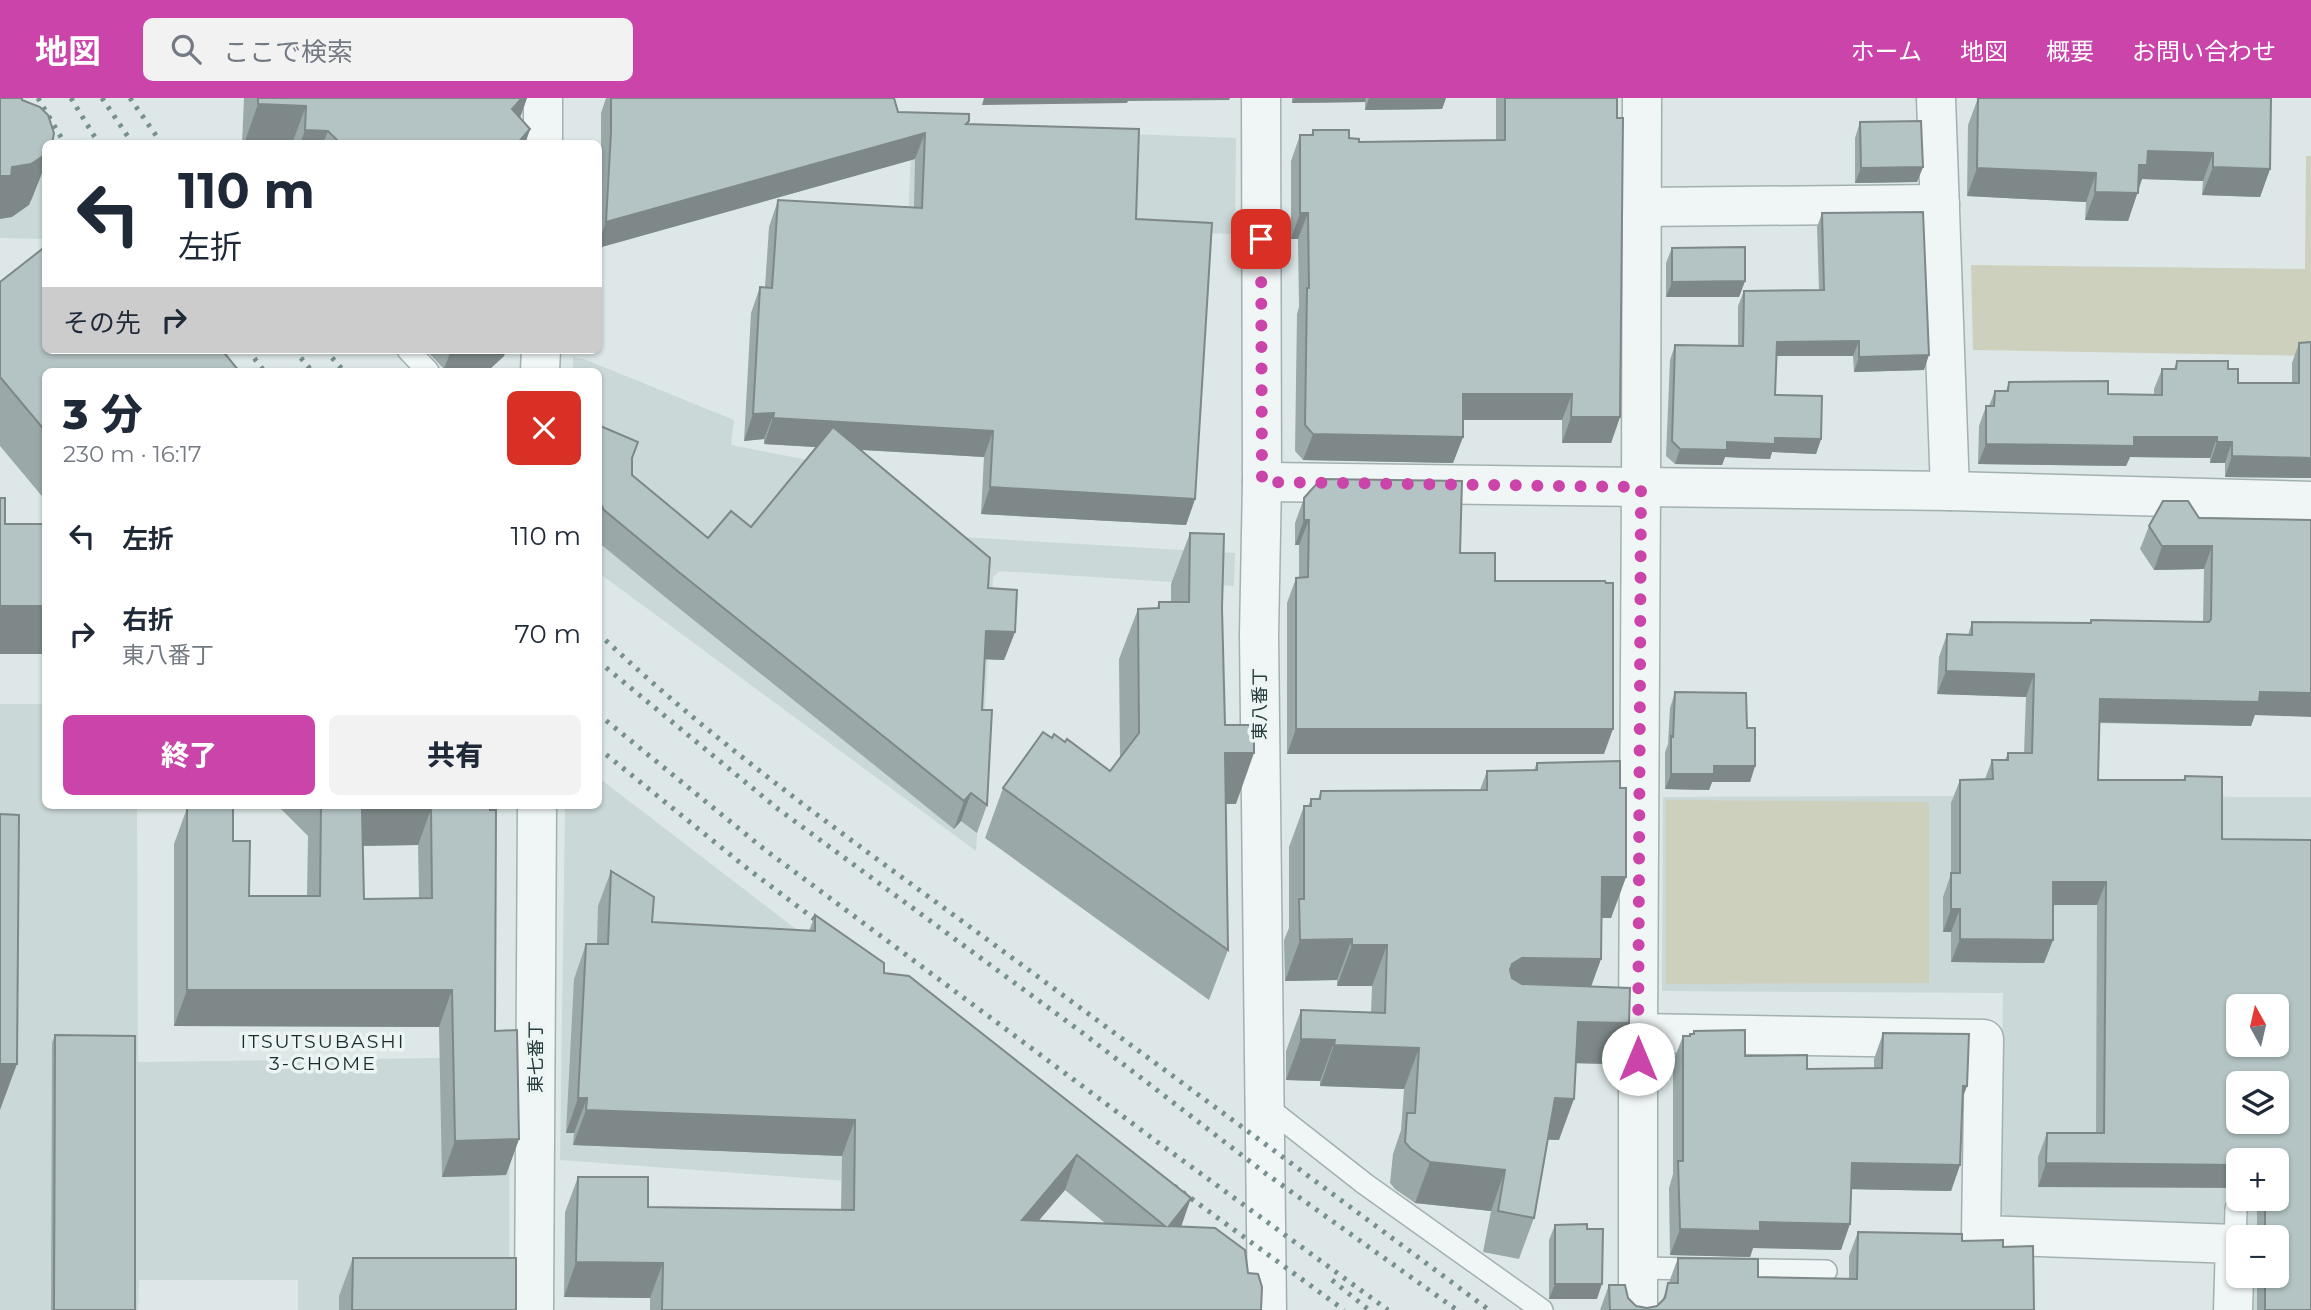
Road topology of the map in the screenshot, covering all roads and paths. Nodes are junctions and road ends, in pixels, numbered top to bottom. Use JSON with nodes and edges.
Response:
{"nodes":[{"id":1,"x":543,"y":98,"type":"edge"},
{"id":2,"x":1261,"y":98,"type":"edge"},
{"id":3,"x":1642,"y":98,"type":"edge"},
{"id":4,"x":1936,"y":98,"type":"edge"},
{"id":5,"x":543,"y":140,"type":"edge"},
{"id":6,"x":1940,"y":204,"type":"junction"},
{"id":7,"x":1643,"y":207,"type":"junction"},
{"id":8,"x":412,"y":354,"type":"edge"},
{"id":9,"x":425,"y":368,"type":"edge"},
{"id":10,"x":1262,"y":482,"type":"junction"},
{"id":11,"x":1641,"y":487,"type":"junction"},
{"id":12,"x":1950,"y":491,"type":"junction"},
{"id":13,"x":2311,"y":501,"type":"edge"},
{"id":14,"x":537,"y":809,"type":"edge"},
{"id":15,"x":1630,"y":1020,"type":"junction"},
{"id":16,"x":1263,"y":1104,"type":"junction"},
{"id":17,"x":1638,"y":1268,"type":"junction"},
{"id":18,"x":1826,"y":1271,"type":"dead end"},
{"id":19,"x":1267,"y":1299,"type":"edge"},
{"id":20,"x":534,"y":1310,"type":"edge"},
{"id":21,"x":1298,"y":1310,"type":"edge"},
{"id":22,"x":1542,"y":1310,"type":"edge"},
{"id":23,"x":1638,"y":1310,"type":"edge"},
{"id":24,"x":2233,"y":1310,"type":"edge"}],
"edges":[{"from":1,"to":5,"type":"street"},
{"from":2,"to":10,"type":"street","name":"東八番丁"},
{"from":3,"to":7,"type":"street"},
{"from":4,"to":6,"type":"street"},
{"from":6,"to":7,"type":"street"},
{"from":6,"to":12,"type":"street"},
{"from":7,"to":11,"type":"street"},
{"from":8,"to":9,"type":"lane"},
{"from":10,"to":11,"type":"street"},
{"from":10,"to":16,"type":"street","name":"東八番丁"},
{"from":11,"to":12,"type":"street"},
{"from":11,"to":15,"type":"street"},
{"from":12,"to":13,"type":"street"},
{"from":14,"to":20,"type":"street","name":"東七番丁"},
{"from":15,"to":17,"type":"street"},
{"from":15,"to":24,"type":"street"},
{"from":16,"to":19,"type":"street","name":"東八番丁"},
{"from":16,"to":22,"type":"lane"},
{"from":17,"to":18,"type":"lane"},
{"from":17,"to":23,"type":"street"},
{"from":19,"to":21,"type":"street"}]}
